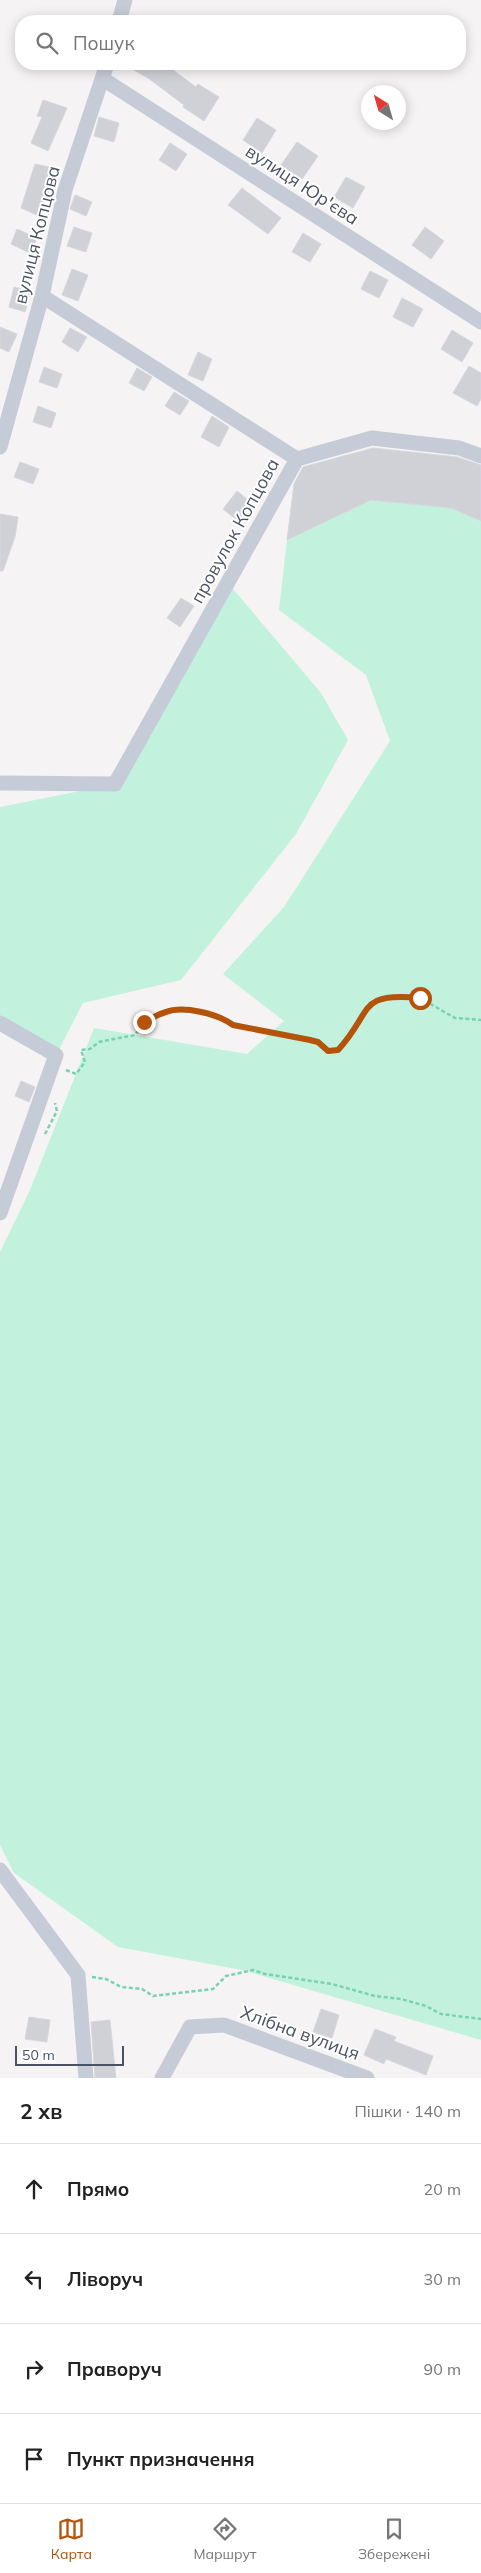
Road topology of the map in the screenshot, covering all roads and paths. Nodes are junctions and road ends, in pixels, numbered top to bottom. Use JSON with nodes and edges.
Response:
{"nodes":[{"id":1,"x":125,"y":0,"type":"edge"},
{"id":2,"x":121,"y":15,"type":"edge"},
{"id":3,"x":105,"y":70,"type":"edge"},
{"id":4,"x":102,"y":79,"type":"junction"},
{"id":5,"x":42,"y":296,"type":"junction"},
{"id":6,"x":481,"y":322,"type":"edge"},
{"id":7,"x":0,"y":447,"type":"edge"},
{"id":8,"x":481,"y":456,"type":"edge"},
{"id":9,"x":297,"y":459,"type":"junction"},
{"id":10,"x":0,"y":783,"type":"edge"},
{"id":11,"x":481,"y":1020,"type":"edge"},
{"id":12,"x":0,"y":1023,"type":"edge"},
{"id":13,"x":60,"y":1076,"type":"dead end"},
{"id":14,"x":54,"y":1097,"type":"dead end"},
{"id":15,"x":44,"y":1135,"type":"dead end"},
{"id":16,"x":0,"y":1213,"type":"edge"},
{"id":17,"x":0,"y":1870,"type":"edge"},
{"id":18,"x":78,"y":1975,"type":"junction"},
{"id":19,"x":481,"y":2019,"type":"edge"},
{"id":20,"x":86,"y":2078,"type":"edge"},
{"id":21,"x":162,"y":2078,"type":"edge"},
{"id":22,"x":367,"y":2078,"type":"edge"}],
"edges":[{"from":1,"to":2,"type":"street"},
{"from":3,"to":4,"type":"street","name":"вулиця Копцова"},
{"from":4,"to":5,"type":"street","name":"вулиця Копцова"},
{"from":4,"to":6,"type":"street","name":"вулиця Юр'єва"},
{"from":5,"to":7,"type":"street","name":"вулиця Копцова"},
{"from":5,"to":9,"type":"street","name":"провулок Копцова"},
{"from":8,"to":9,"type":"street"},
{"from":9,"to":10,"type":"street","name":"провулок Копцова"},
{"from":11,"to":13,"type":"path"},
{"from":12,"to":16,"type":"street"},
{"from":14,"to":15,"type":"path"},
{"from":17,"to":18,"type":"street"},
{"from":18,"to":19,"type":"path"},
{"from":18,"to":20,"type":"street"},
{"from":21,"to":22,"type":"street","name":"Хлібна вулиця"}]}
